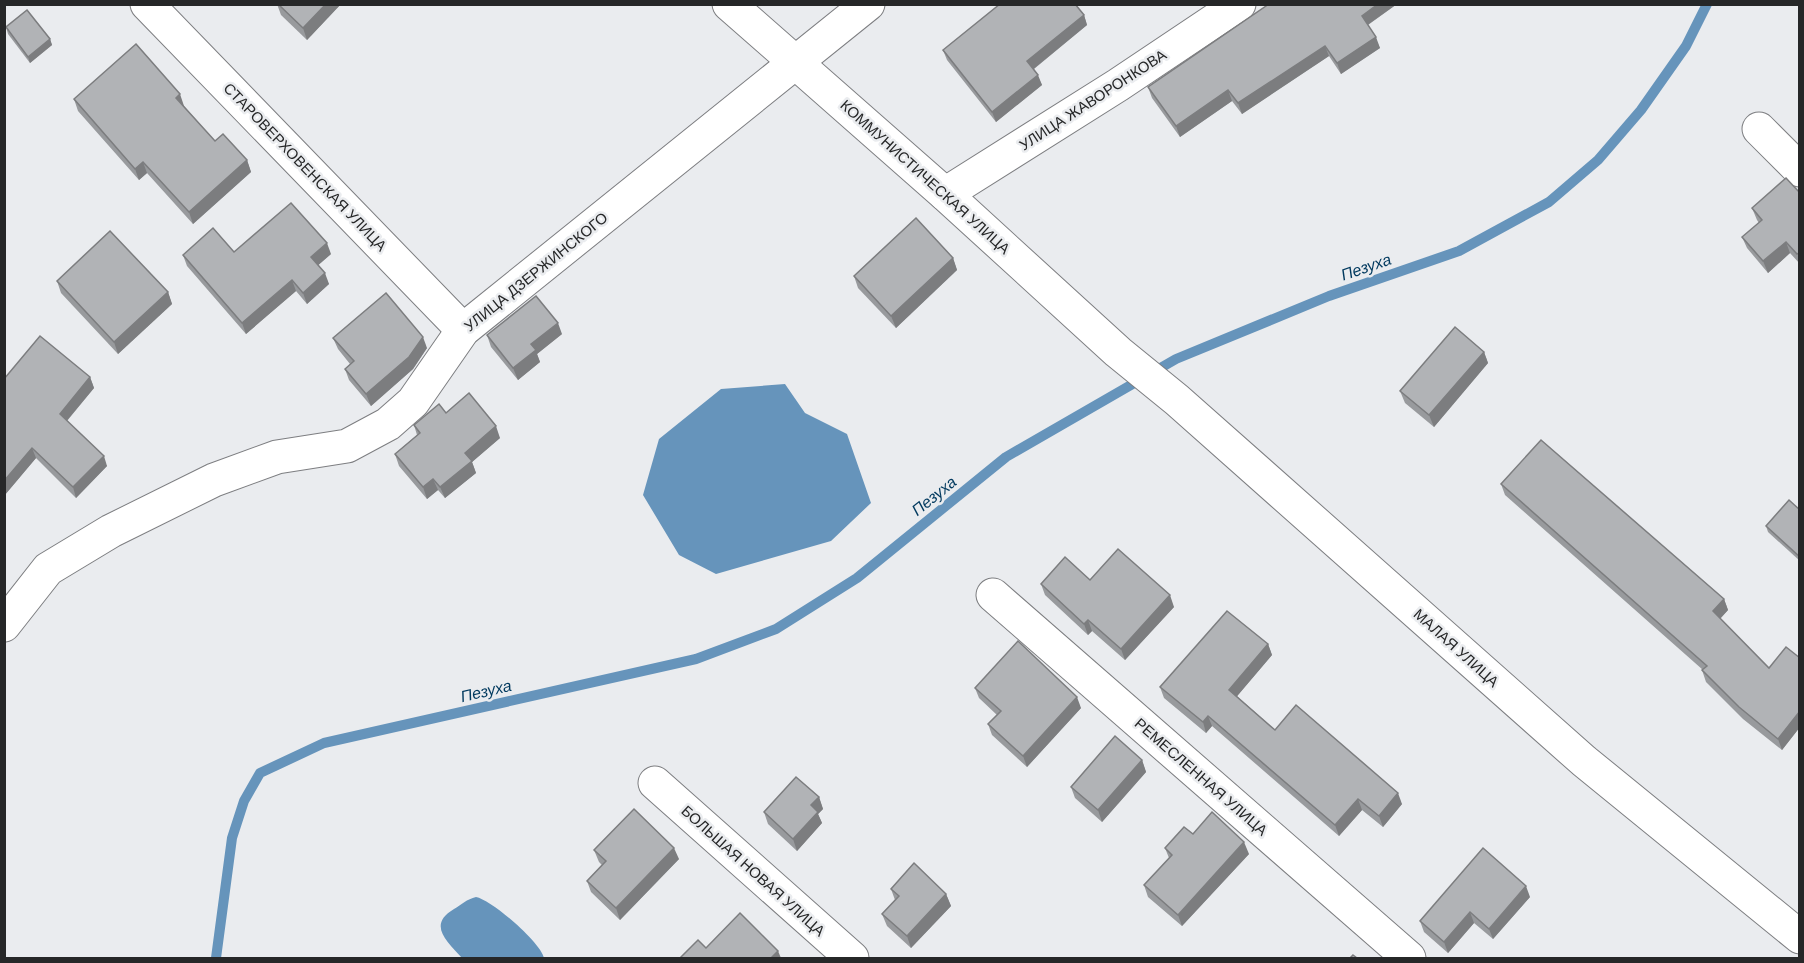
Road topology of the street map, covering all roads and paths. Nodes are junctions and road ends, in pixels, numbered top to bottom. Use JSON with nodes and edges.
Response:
{"nodes":[{"id":1,"x":147,"y":4,"type":"edge"},
{"id":2,"x":729,"y":4,"type":"edge"},
{"id":3,"x":868,"y":4,"type":"edge"},
{"id":4,"x":1239,"y":4,"type":"edge"},
{"id":5,"x":796,"y":63,"type":"junction"},
{"id":6,"x":1760,"y":129,"type":"dead end"},
{"id":7,"x":1800,"y":170,"type":"edge"},
{"id":8,"x":945,"y":194,"type":"junction"},
{"id":9,"x":463,"y":330,"type":"junction"},
{"id":10,"x":1118,"y":352,"type":"joint"},
{"id":11,"x":993,"y":595,"type":"dead end"},
{"id":12,"x":4,"y":625,"type":"edge"},
{"id":13,"x":655,"y":783,"type":"dead end"},
{"id":14,"x":1800,"y":937,"type":"edge"},
{"id":15,"x":852,"y":958,"type":"edge"},
{"id":16,"x":1409,"y":958,"type":"edge"}],
"edges":[{"from":1,"to":9,"type":"street","name":"СТАРОВЕРХОВЕНСКАЯ УЛИЦА"},
{"from":2,"to":5,"type":"street","name":"КОММУНИСТИЧЕСКАЯ УЛИЦА"},
{"from":3,"to":5,"type":"street","name":"УЛИЦА ДЗЕРЖИНСКОГО"},
{"from":4,"to":8,"type":"street","name":"УЛИЦА ЖАВОРОНКОВА"},
{"from":5,"to":8,"type":"street","name":"КОММУНИСТИЧЕСКАЯ УЛИЦА"},
{"from":5,"to":9,"type":"street","name":"УЛИЦА ДЗЕРЖИНСКОГО"},
{"from":6,"to":7,"type":"street"},
{"from":8,"to":10,"type":"street","name":"КОММУНИСТИЧЕСКАЯ УЛИЦА"},
{"from":9,"to":12,"type":"street","name":"УЛИЦА ДЗЕРЖИНСКОГО"},
{"from":10,"to":14,"type":"street","name":"МАЛАЯ УЛИЦА"},
{"from":11,"to":16,"type":"street","name":"РЕМЕСЛЕННАЯ УЛИЦА"},
{"from":13,"to":15,"type":"street","name":"БОЛЬШАЯ НОВАЯ УЛИЦА"}]}
